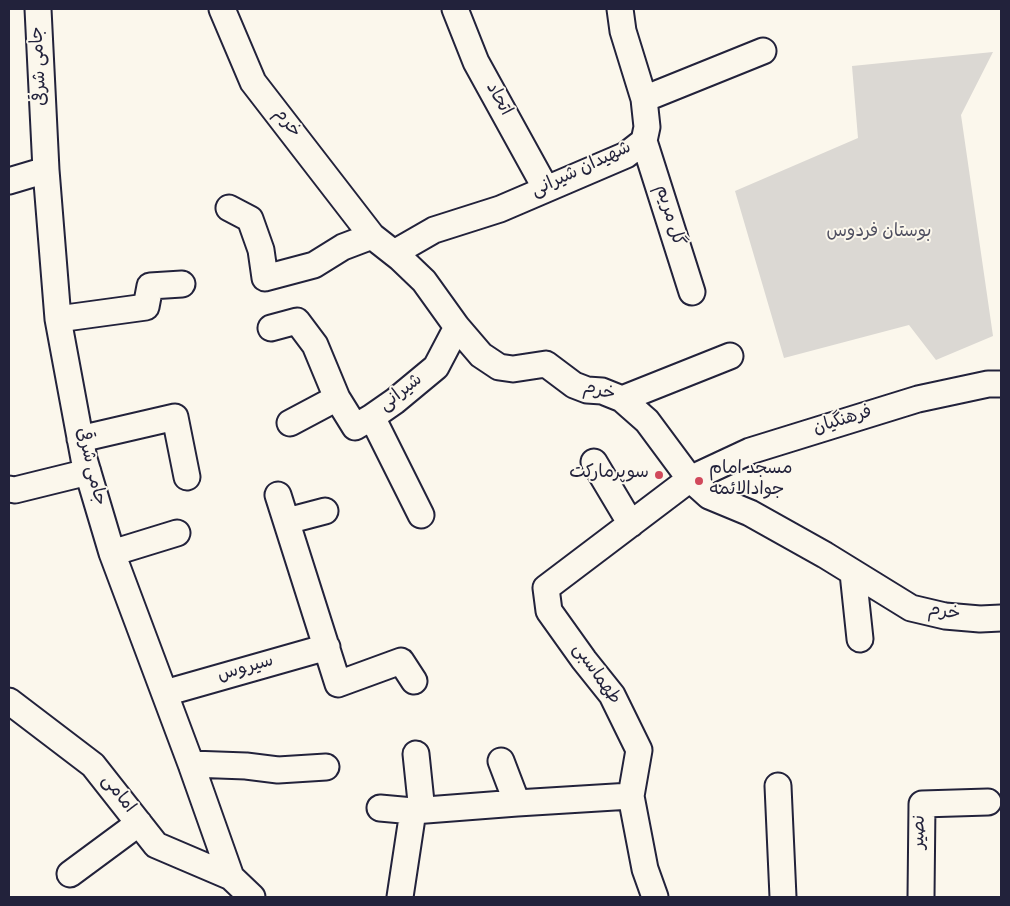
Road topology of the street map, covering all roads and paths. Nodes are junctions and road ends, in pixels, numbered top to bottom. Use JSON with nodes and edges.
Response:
{"nodes":[{"id":1,"x":38,"y":9,"type":"edge"},
{"id":2,"x":222,"y":9,"type":"edge"},
{"id":3,"x":455,"y":9,"type":"edge"},
{"id":4,"x":620,"y":9,"type":"edge"},
{"id":5,"x":763,"y":51,"type":"dead end"},
{"id":6,"x":644,"y":99,"type":"junction"},
{"id":7,"x":644,"y":140,"type":"junction"},
{"id":8,"x":46,"y":170,"type":"junction"},
{"id":9,"x":9,"y":182,"type":"edge"},
{"id":10,"x":546,"y":189,"type":"junction"},
{"id":11,"x":229,"y":208,"type":"dead end"},
{"id":12,"x":372,"y":236,"type":"junction"},
{"id":13,"x":394,"y":253,"type":"junction"},
{"id":14,"x":182,"y":284,"type":"dead end"},
{"id":15,"x":692,"y":292,"type":"dead end"},
{"id":16,"x":58,"y":319,"type":"junction"},
{"id":17,"x":457,"y":327,"type":"junction"},
{"id":18,"x":271,"y":328,"type":"dead end"},
{"id":19,"x":730,"y":356,"type":"dead end"},
{"id":20,"x":1001,"y":384,"type":"edge"},
{"id":21,"x":337,"y":398,"type":"junction"},
{"id":22,"x":622,"y":398,"type":"junction"},
{"id":23,"x":372,"y":417,"type":"junction"},
{"id":24,"x":290,"y":423,"type":"dead end"},
{"id":25,"x":80,"y":439,"type":"junction"},
{"id":26,"x":594,"y":462,"type":"dead end"},
{"id":27,"x":88,"y":472,"type":"junction"},
{"id":28,"x":187,"y":477,"type":"dead end"},
{"id":29,"x":690,"y":479,"type":"junction"},
{"id":30,"x":9,"y":489,"type":"edge"},
{"id":31,"x":278,"y":494,"type":"dead end"},
{"id":32,"x":326,"y":511,"type":"dead end"},
{"id":33,"x":421,"y":515,"type":"dead end"},
{"id":34,"x":287,"y":521,"type":"junction"},
{"id":35,"x":631,"y":524,"type":"junction"},
{"id":36,"x":177,"y":534,"type":"dead end"},
{"id":37,"x":112,"y":553,"type":"junction"},
{"id":38,"x":853,"y":573,"type":"junction"},
{"id":39,"x":1001,"y":618,"type":"edge"},
{"id":40,"x":860,"y":639,"type":"dead end"},
{"id":41,"x":327,"y":647,"type":"junction"},
{"id":42,"x":414,"y":681,"type":"dead end"},
{"id":43,"x":165,"y":693,"type":"junction"},
{"id":44,"x":9,"y":701,"type":"edge"},
{"id":45,"x":416,"y":754,"type":"dead end"},
{"id":46,"x":500,"y":761,"type":"dead end"},
{"id":47,"x":192,"y":764,"type":"junction"},
{"id":48,"x":326,"y":767,"type":"dead end"},
{"id":49,"x":778,"y":786,"type":"dead end"},
{"id":50,"x":631,"y":796,"type":"junction"},
{"id":51,"x":988,"y":802,"type":"dead end"},
{"id":52,"x":517,"y":803,"type":"junction"},
{"id":53,"x":380,"y":808,"type":"dead end"},
{"id":54,"x":412,"y":812,"type":"junction"},
{"id":55,"x":139,"y":823,"type":"junction"},
{"id":56,"x":70,"y":874,"type":"dead end"},
{"id":57,"x":231,"y":877,"type":"junction"},
{"id":58,"x":252,"y":897,"type":"edge"},
{"id":59,"x":400,"y":897,"type":"edge"},
{"id":60,"x":655,"y":897,"type":"edge"},
{"id":61,"x":783,"y":897,"type":"edge"},
{"id":62,"x":921,"y":897,"type":"edge"}],
"edges":[{"from":1,"to":8,"type":"street","name":"جامی شرقی"},
{"from":2,"to":12,"type":"street","name":"خرم"},
{"from":3,"to":10,"type":"street","name":"اتحاد"},
{"from":4,"to":6,"type":"street","name":"شهیدان شیرانی"},
{"from":5,"to":6,"type":"street"},
{"from":6,"to":7,"type":"street","name":"شهیدان شیرانی"},
{"from":7,"to":10,"type":"street","name":"شهیدان شیرانی"},
{"from":7,"to":15,"type":"street","name":"گل مریم"},
{"from":8,"to":9,"type":"street"},
{"from":8,"to":16,"type":"street","name":"جامی شرقی"},
{"from":10,"to":13,"type":"street","name":"شهیدان شیرانی"},
{"from":11,"to":12,"type":"street"},
{"from":12,"to":13,"type":"street","name":"خرم"},
{"from":13,"to":17,"type":"street","name":"خرم"},
{"from":14,"to":16,"type":"street"},
{"from":16,"to":25,"type":"street","name":"جامی شرقی"},
{"from":17,"to":22,"type":"street","name":"خرم"},
{"from":17,"to":23,"type":"street","name":"شیرانی"},
{"from":18,"to":21,"type":"street"},
{"from":19,"to":22,"type":"street"},
{"from":20,"to":29,"type":"street","name":"فرهنگیان"},
{"from":21,"to":23,"type":"street"},
{"from":21,"to":24,"type":"street"},
{"from":22,"to":29,"type":"street","name":"خرم"},
{"from":23,"to":33,"type":"street","name":"شیرانی"},
{"from":25,"to":27,"type":"street","name":"جامی شرقی"},
{"from":25,"to":28,"type":"street"},
{"from":26,"to":35,"type":"street"},
{"from":27,"to":30,"type":"street"},
{"from":27,"to":37,"type":"street","name":"جامی شرقی"},
{"from":29,"to":35,"type":"street","name":"طهماسبی"},
{"from":29,"to":38,"type":"street","name":"خرم"},
{"from":31,"to":34,"type":"street"},
{"from":32,"to":34,"type":"street"},
{"from":34,"to":41,"type":"street"},
{"from":35,"to":50,"type":"street","name":"طهماسبی"},
{"from":36,"to":37,"type":"street"},
{"from":37,"to":43,"type":"street","name":"جامی شرقی"},
{"from":38,"to":39,"type":"street","name":"خرم"},
{"from":38,"to":40,"type":"street"},
{"from":41,"to":42,"type":"street"},
{"from":41,"to":43,"type":"street","name":"سیروس"},
{"from":43,"to":47,"type":"street","name":"جامی شرقی"},
{"from":44,"to":55,"type":"street","name":"امامی"},
{"from":45,"to":54,"type":"street"},
{"from":46,"to":52,"type":"street"},
{"from":47,"to":48,"type":"street"},
{"from":47,"to":57,"type":"street","name":"جامی شرقی"},
{"from":49,"to":61,"type":"street"},
{"from":50,"to":52,"type":"street"},
{"from":50,"to":60,"type":"street","name":"طهماسبی"},
{"from":51,"to":62,"type":"street","name":"نصیر"},
{"from":52,"to":54,"type":"street"},
{"from":53,"to":54,"type":"street"},
{"from":54,"to":59,"type":"street"},
{"from":55,"to":56,"type":"street"},
{"from":55,"to":57,"type":"street","name":"امامی"},
{"from":57,"to":58,"type":"street","name":"جامی شرقی"}]}
